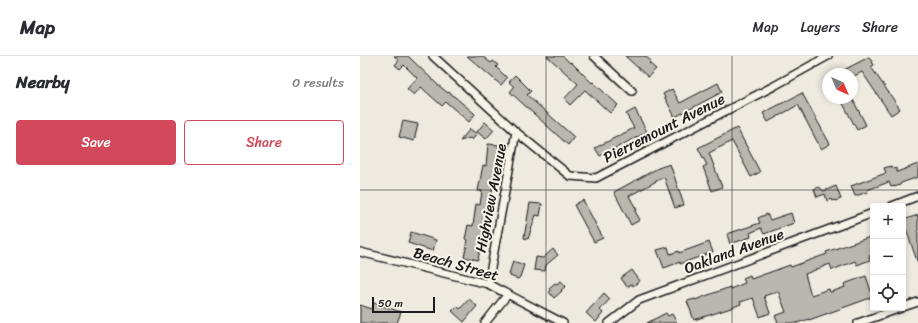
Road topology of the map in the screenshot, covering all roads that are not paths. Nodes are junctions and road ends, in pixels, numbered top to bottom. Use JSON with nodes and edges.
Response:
{"nodes":[{"id":1,"x":434,"y":56,"type":"edge"},
{"id":2,"x":594,"y":56,"type":"edge"},
{"id":3,"x":828,"y":56,"type":"edge"},
{"id":4,"x":632,"y":91,"type":"dead end"},
{"id":5,"x":516,"y":132,"type":"junction"},
{"id":6,"x":918,"y":196,"type":"edge"},
{"id":7,"x":900,"y":203,"type":"edge"},
{"id":8,"x":870,"y":214,"type":"edge"},
{"id":9,"x":360,"y":252,"type":"edge"},
{"id":10,"x":488,"y":284,"type":"junction"},
{"id":11,"x":508,"y":294,"type":"junction"},
{"id":12,"x":918,"y":302,"type":"edge"},
{"id":13,"x":906,"y":306,"type":"edge"},
{"id":14,"x":893,"y":311,"type":"edge"},
{"id":15,"x":485,"y":323,"type":"edge"},
{"id":16,"x":563,"y":323,"type":"edge"},
{"id":17,"x":609,"y":323,"type":"edge"},
{"id":18,"x":858,"y":323,"type":"edge"}],
"edges":[{"from":1,"to":5,"type":"street","name":"Highview Avenue"},
{"from":2,"to":4,"type":"street"},
{"from":3,"to":5,"type":"street","name":"Pierremount Avenue"},
{"from":5,"to":10,"type":"street","name":"Highview Avenue"},
{"from":6,"to":7,"type":"street"},
{"from":8,"to":17,"type":"street","name":"Oakland Avenue"},
{"from":9,"to":10,"type":"street","name":"Beach Street"},
{"from":10,"to":11,"type":"street","name":"Beach Street"},
{"from":11,"to":15,"type":"street"},
{"from":11,"to":16,"type":"street","name":"Beach Street"},
{"from":12,"to":13,"type":"street"},
{"from":14,"to":18,"type":"street"}]}
